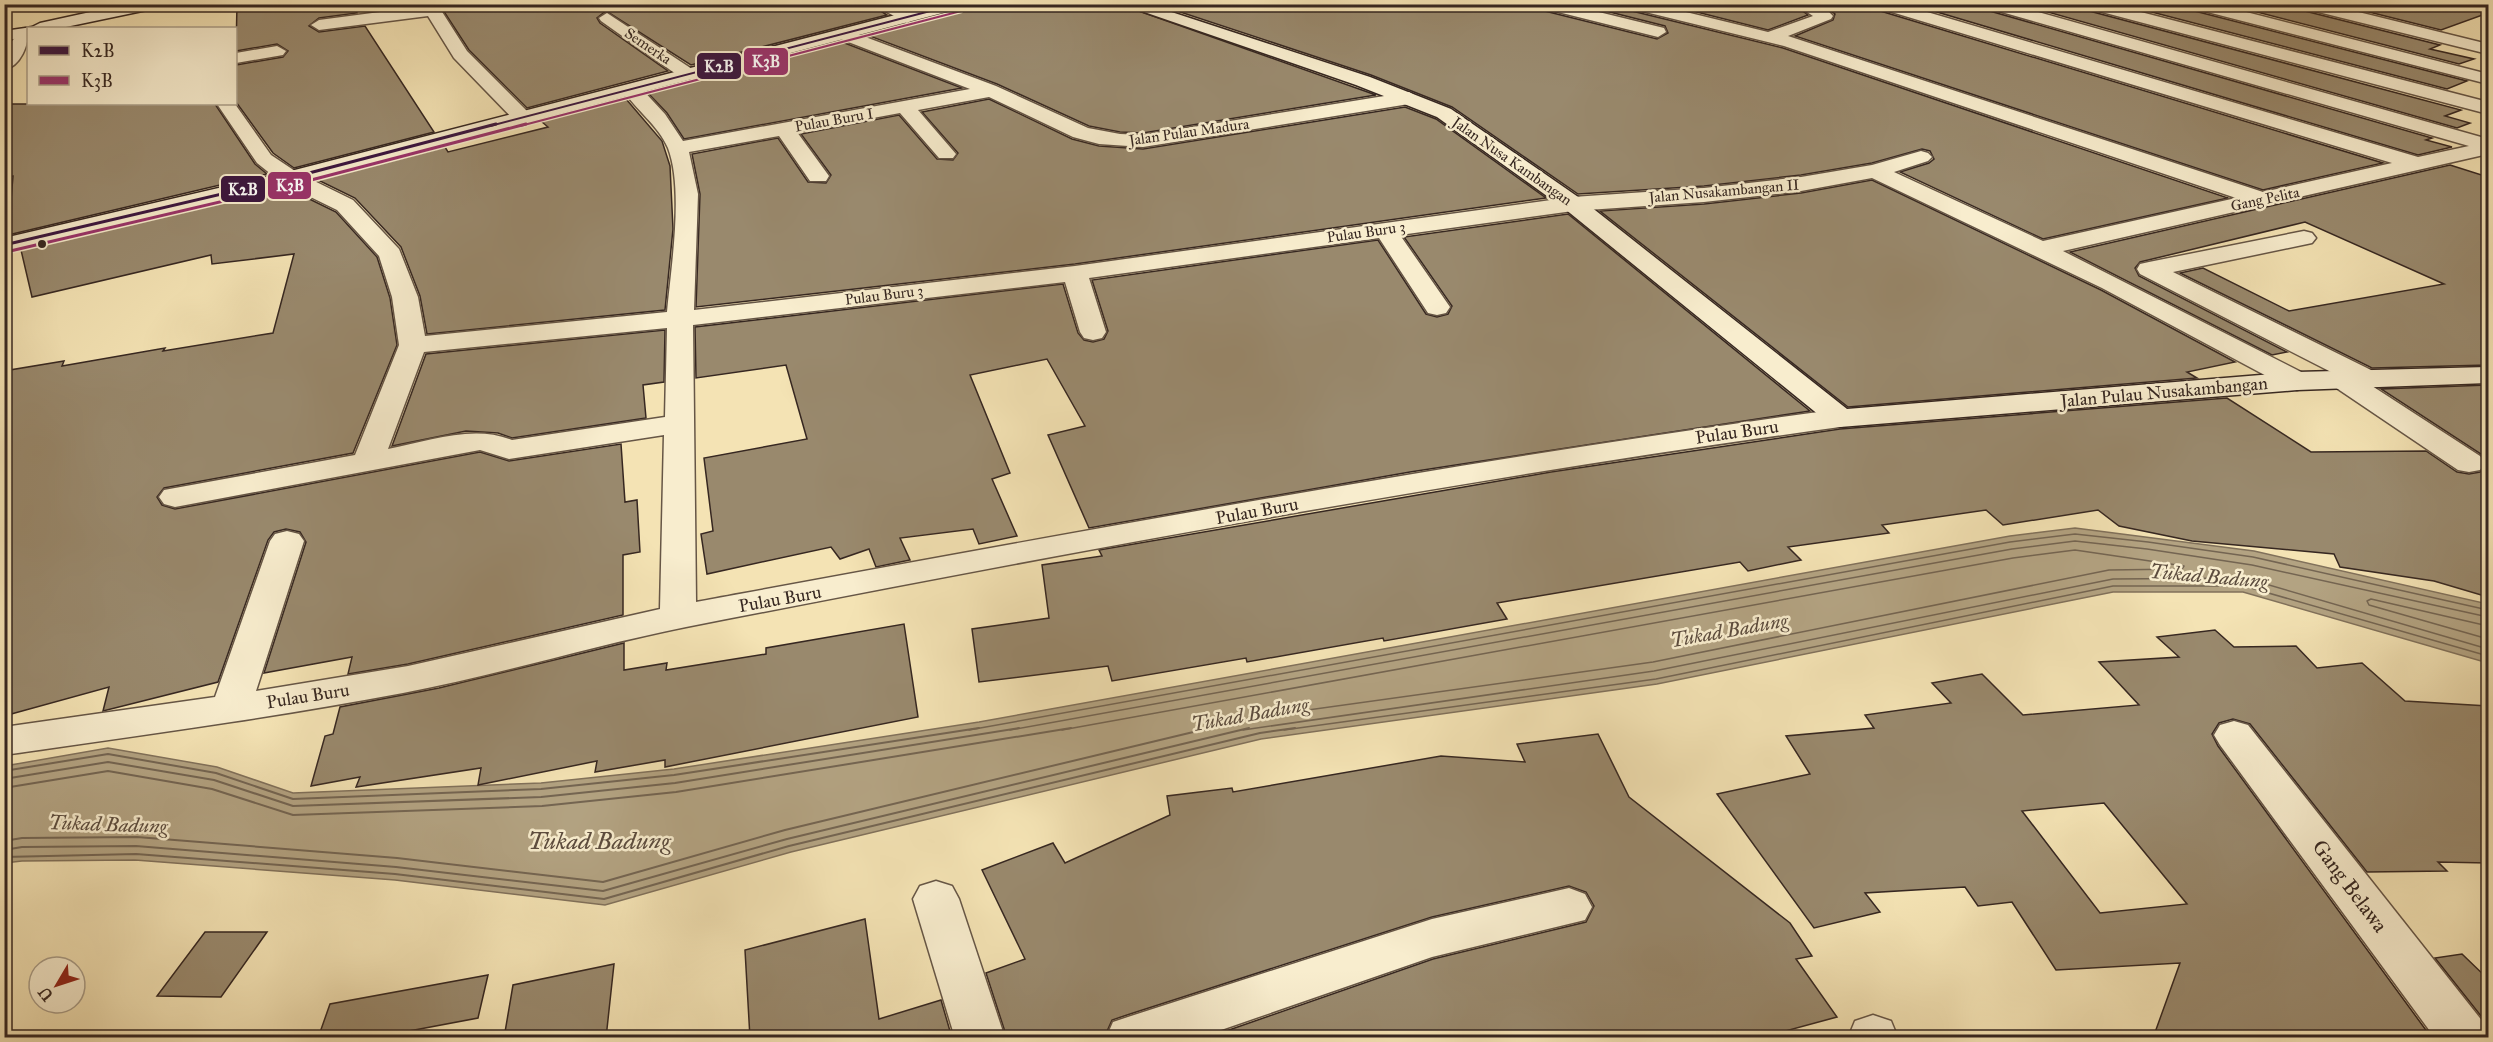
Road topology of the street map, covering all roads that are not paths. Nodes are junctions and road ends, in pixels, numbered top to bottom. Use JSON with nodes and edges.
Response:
{"nodes":[{"id":1,"x":152,"y":4,"type":"edge"},
{"id":2,"x":880,"y":4,"type":"edge"},
{"id":3,"x":959,"y":4,"type":"edge"},
{"id":4,"x":1129,"y":4,"type":"edge"},
{"id":5,"x":1544,"y":4,"type":"edge"},
{"id":6,"x":1630,"y":4,"type":"edge"},
{"id":7,"x":1803,"y":4,"type":"edge"},
{"id":8,"x":1881,"y":4,"type":"edge"},
{"id":9,"x":1990,"y":4,"type":"edge"},
{"id":10,"x":2089,"y":4,"type":"edge"},
{"id":11,"x":2194,"y":4,"type":"edge"},
{"id":12,"x":2304,"y":4,"type":"edge"},
{"id":13,"x":607,"y":18,"type":"dead end"},
{"id":14,"x":907,"y":18,"type":"junction"},
{"id":15,"x":320,"y":24,"type":"dead end"},
{"id":16,"x":45,"y":27,"type":"edge"},
{"id":17,"x":27,"y":32,"type":"edge"},
{"id":18,"x":27,"y":33,"type":"edge"},
{"id":19,"x":844,"y":34,"type":"junction"},
{"id":20,"x":4,"y":35,"type":"edge"},
{"id":21,"x":1677,"y":37,"type":"dead end"},
{"id":22,"x":1768,"y":37,"type":"junction"},
{"id":23,"x":1717,"y":43,"type":"dead end"},
{"id":24,"x":2488,"y":49,"type":"edge"},
{"id":25,"x":278,"y":51,"type":"dead end"},
{"id":26,"x":237,"y":58,"type":"edge"},
{"id":27,"x":4,"y":65,"type":"edge"},
{"id":28,"x":689,"y":75,"type":"junction"},
{"id":29,"x":2488,"y":79,"type":"edge"},
{"id":30,"x":633,"y":90,"type":"junction"},
{"id":31,"x":990,"y":91,"type":"junction"},
{"id":32,"x":1409,"y":98,"type":"junction"},
{"id":33,"x":227,"y":105,"type":"edge"},
{"id":34,"x":906,"y":108,"type":"junction"},
{"id":35,"x":2488,"y":108,"type":"edge"},
{"id":36,"x":523,"y":118,"type":"junction"},
{"id":37,"x":785,"y":129,"type":"junction"},
{"id":38,"x":2488,"y":146,"type":"edge"},
{"id":39,"x":678,"y":148,"type":"junction"},
{"id":40,"x":946,"y":154,"type":"dead end"},
{"id":41,"x":1921,"y":157,"type":"dead end"},
{"id":42,"x":2418,"y":164,"type":"junction"},
{"id":43,"x":1875,"y":171,"type":"junction"},
{"id":44,"x":818,"y":176,"type":"dead end"},
{"id":45,"x":290,"y":178,"type":"junction"},
{"id":46,"x":2264,"y":200,"type":"junction"},
{"id":47,"x":1573,"y":204,"type":"junction"},
{"id":48,"x":1385,"y":230,"type":"junction"},
{"id":49,"x":2304,"y":238,"type":"dead end"},
{"id":50,"x":4,"y":245,"type":"edge"},
{"id":51,"x":2041,"y":249,"type":"junction"},
{"id":52,"x":1075,"y":273,"type":"junction"},
{"id":53,"x":1437,"y":306,"type":"dead end"},
{"id":54,"x":680,"y":319,"type":"junction"},
{"id":55,"x":1093,"y":332,"type":"dead end"},
{"id":56,"x":412,"y":345,"type":"junction"},
{"id":57,"x":2488,"y":375,"type":"edge"},
{"id":58,"x":2352,"y":378,"type":"junction"},
{"id":59,"x":2297,"y":381,"type":"junction"},
{"id":60,"x":1840,"y":418,"type":"junction"},
{"id":61,"x":678,"y":424,"type":"junction"},
{"id":62,"x":368,"y":461,"type":"junction"},
{"id":63,"x":2469,"y":463,"type":"dead end"},
{"id":64,"x":175,"y":497,"type":"dead end"},
{"id":65,"x":287,"y":541,"type":"dead end"},
{"id":66,"x":678,"y":617,"type":"junction"},
{"id":67,"x":231,"y":707,"type":"junction"},
{"id":68,"x":2234,"y":735,"type":"dead end"},
{"id":69,"x":4,"y":741,"type":"edge"},
{"id":70,"x":936,"y":899,"type":"dead end"},
{"id":71,"x":1569,"y":907,"type":"dead end"},
{"id":72,"x":980,"y":1038,"type":"edge"},
{"id":73,"x":1131,"y":1038,"type":"edge"},
{"id":74,"x":2465,"y":1038,"type":"edge"}],
"edges":[{"from":1,"to":16,"type":"street"},
{"from":2,"to":14,"type":"street"},
{"from":3,"to":14,"type":"street"},
{"from":4,"to":32,"type":"street","name":"Jalan Nusa Kambangan"},
{"from":5,"to":21,"type":"street"},
{"from":6,"to":22,"type":"street"},
{"from":7,"to":22,"type":"street"},
{"from":8,"to":42,"type":"street"},
{"from":9,"to":38,"type":"street"},
{"from":10,"to":35,"type":"street"},
{"from":11,"to":29,"type":"street"},
{"from":12,"to":24,"type":"street"},
{"from":13,"to":28,"type":"street","name":"Semerka"},
{"from":14,"to":19,"type":"street"},
{"from":15,"to":36,"type":"street"},
{"from":17,"to":20,"type":"street"},
{"from":18,"to":27,"type":"street"},
{"from":19,"to":28,"type":"street"},
{"from":19,"to":31,"type":"street","name":"Jalan Pulau Madura"},
{"from":22,"to":23,"type":"street"},
{"from":22,"to":46,"type":"street"},
{"from":25,"to":26,"type":"street"},
{"from":28,"to":30,"type":"street"},
{"from":30,"to":36,"type":"street"},
{"from":30,"to":39,"type":"street"},
{"from":31,"to":32,"type":"street","name":"Jalan Pulau Madura"},
{"from":31,"to":34,"type":"street","name":"Pulau Buru I"},
{"from":32,"to":47,"type":"street","name":"Jalan Nusa Kambangan"},
{"from":33,"to":45,"type":"street"},
{"from":34,"to":37,"type":"street","name":"Pulau Buru I"},
{"from":34,"to":40,"type":"street"},
{"from":36,"to":45,"type":"street"},
{"from":37,"to":39,"type":"street","name":"Pulau Buru I"},
{"from":37,"to":44,"type":"street"},
{"from":38,"to":42,"type":"street","name":"Gang Pelita"},
{"from":39,"to":54,"type":"street"},
{"from":41,"to":43,"type":"street","name":"Jalan Nusakambangan II"},
{"from":42,"to":46,"type":"street","name":"Gang Pelita"},
{"from":43,"to":47,"type":"street","name":"Jalan Nusakambangan II"},
{"from":43,"to":51,"type":"street"},
{"from":45,"to":50,"type":"street"},
{"from":45,"to":56,"type":"street"},
{"from":46,"to":51,"type":"street","name":"Gang Pelita"},
{"from":47,"to":48,"type":"street","name":"Pulau Buru 3"},
{"from":47,"to":60,"type":"street","name":"Jalan Nusa Kambangan"},
{"from":48,"to":52,"type":"street","name":"Pulau Buru 3"},
{"from":48,"to":53,"type":"street"},
{"from":49,"to":58,"type":"street"},
{"from":51,"to":59,"type":"street"},
{"from":52,"to":54,"type":"street","name":"Pulau Buru 3"},
{"from":52,"to":55,"type":"street"},
{"from":54,"to":56,"type":"street","name":"Pulau Buru 3"},
{"from":54,"to":61,"type":"street"},
{"from":56,"to":62,"type":"street"},
{"from":57,"to":58,"type":"street","name":"Jalan Pulau Nusakambangan"},
{"from":58,"to":59,"type":"street","name":"Jalan Pulau Nusakambangan"},
{"from":58,"to":63,"type":"street"},
{"from":59,"to":60,"type":"street","name":"Jalan Pulau Nusakambangan"},
{"from":60,"to":66,"type":"street","name":"Pulau Buru"},
{"from":61,"to":62,"type":"street"},
{"from":61,"to":66,"type":"street"},
{"from":62,"to":64,"type":"street"},
{"from":65,"to":67,"type":"street"},
{"from":66,"to":67,"type":"street","name":"Pulau Buru"},
{"from":67,"to":69,"type":"street","name":"Pulau Buru"},
{"from":68,"to":74,"type":"street","name":"Gang Belawa"},
{"from":70,"to":72,"type":"street"},
{"from":71,"to":73,"type":"street"}]}
